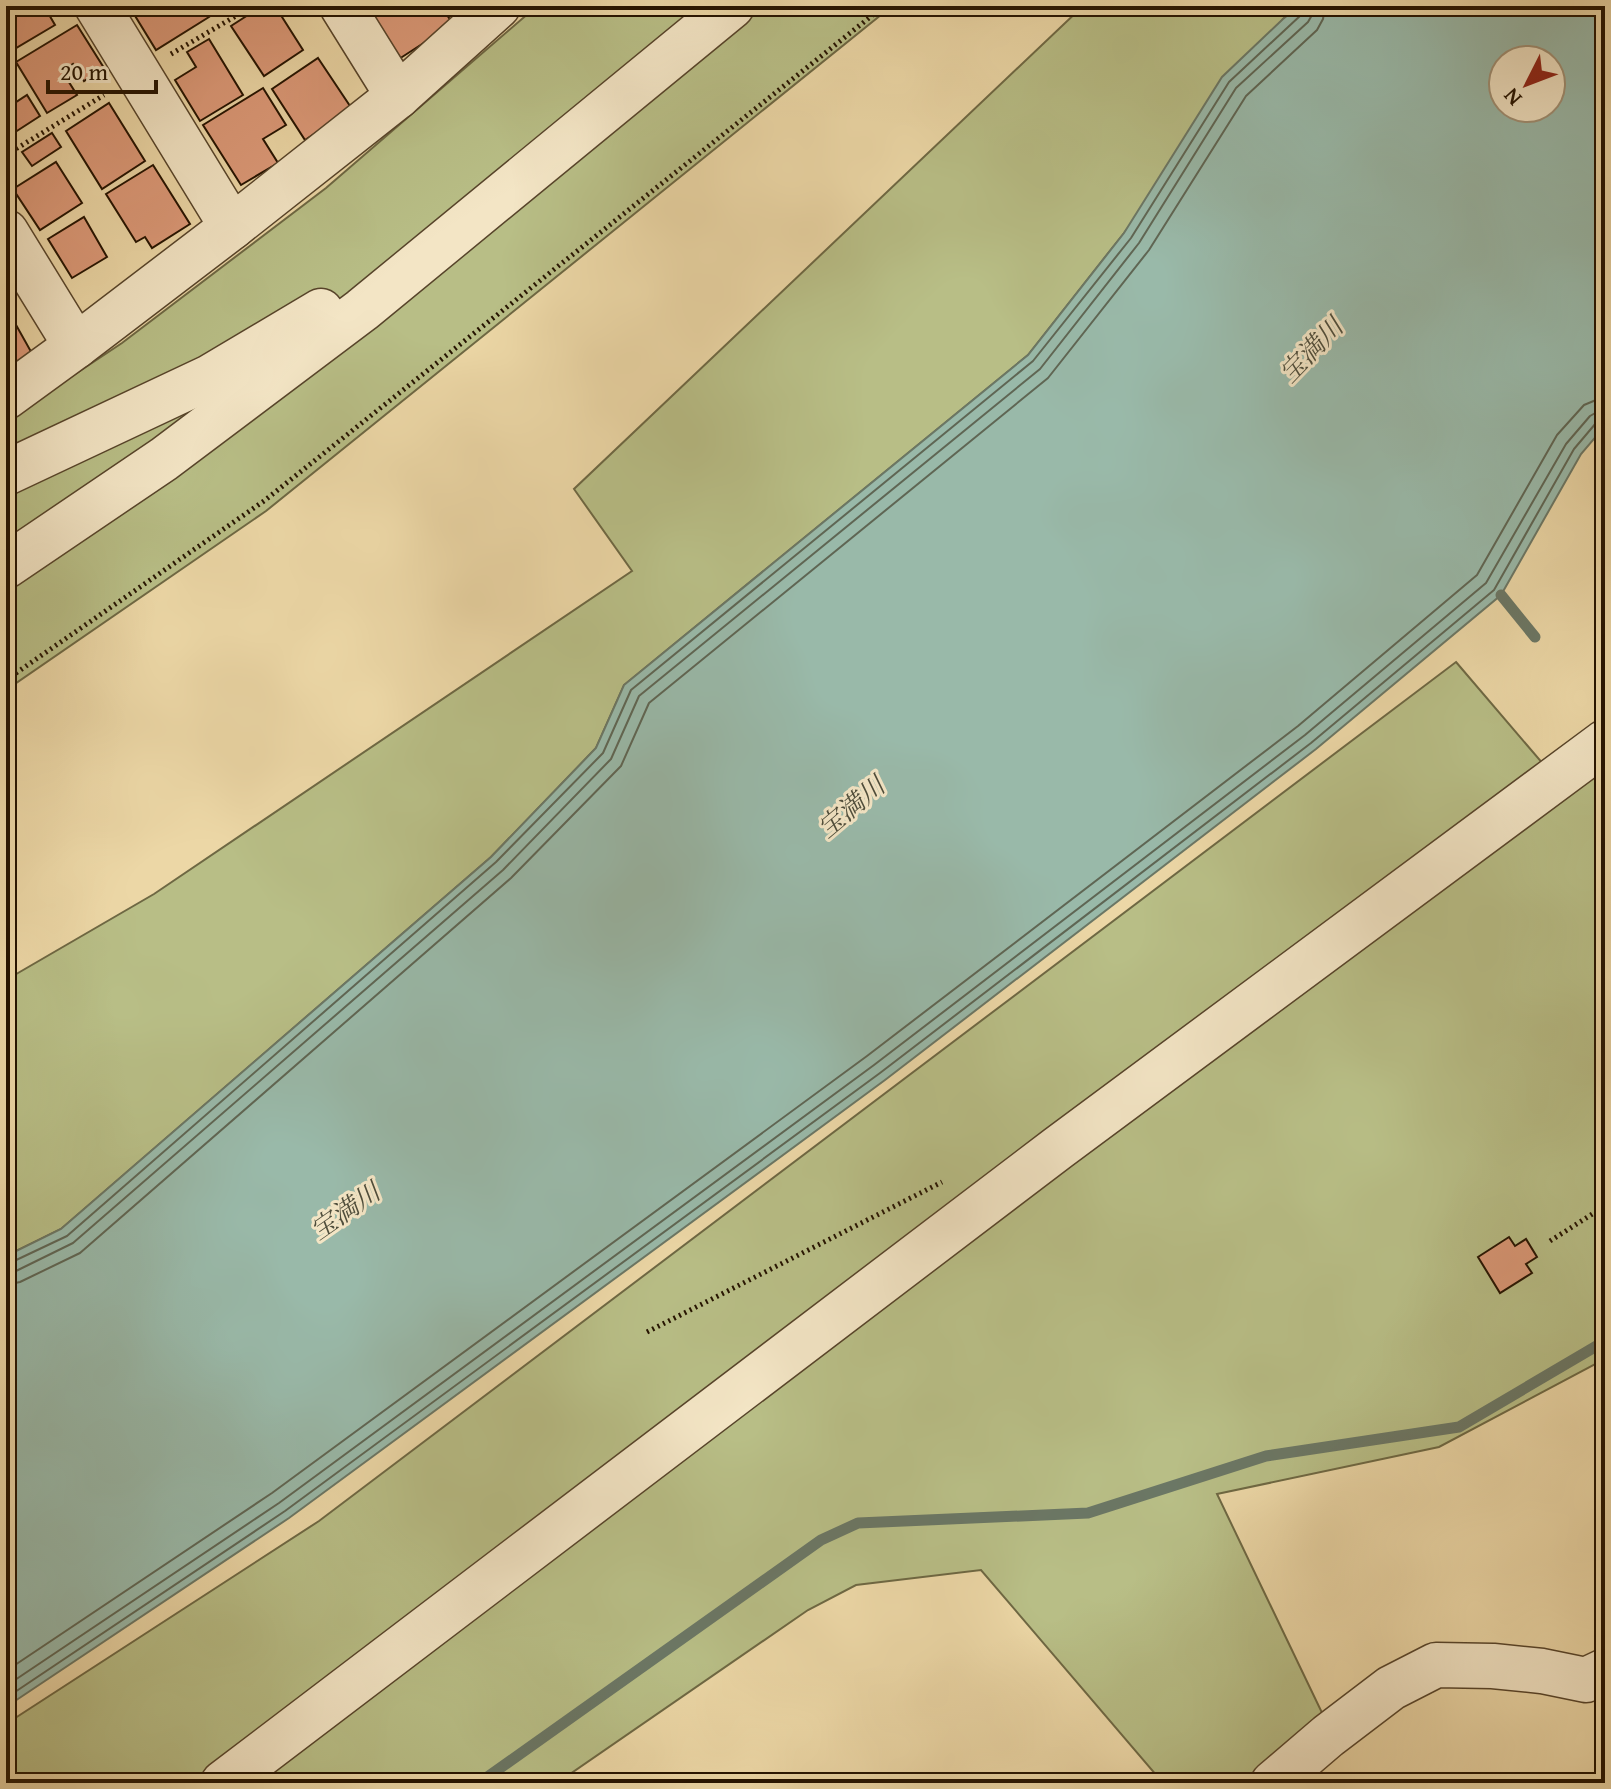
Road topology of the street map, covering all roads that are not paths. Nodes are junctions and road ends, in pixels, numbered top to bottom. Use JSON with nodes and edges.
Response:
{"nodes":[{"id":1,"x":97,"y":6,"type":"edge"},
{"id":2,"x":342,"y":6,"type":"edge"},
{"id":3,"x":498,"y":6,"type":"edge"},
{"id":4,"x":732,"y":6,"type":"edge"},
{"id":5,"x":398,"y":96,"type":"junction"},
{"id":6,"x":232,"y":227,"type":"junction"},
{"id":7,"x":6,"y":232,"type":"edge"},
{"id":8,"x":362,"y":310,"type":"junction"},
{"id":9,"x":76,"y":346,"type":"junction"},
{"id":10,"x":6,"y":397,"type":"edge"},
{"id":11,"x":6,"y":473,"type":"edge"},
{"id":12,"x":6,"y":566,"type":"edge"},
{"id":13,"x":1605,"y":742,"type":"edge"},
{"id":14,"x":1605,"y":1671,"type":"edge"},
{"id":15,"x":223,"y":1783,"type":"edge"},
{"id":16,"x":1273,"y":1783,"type":"edge"}],
"edges":[{"from":1,"to":6,"type":"street"},
{"from":2,"to":5,"type":"street"},
{"from":3,"to":5,"type":"street"},
{"from":4,"to":8,"type":"street"},
{"from":5,"to":6,"type":"street"},
{"from":6,"to":9,"type":"street"},
{"from":7,"to":9,"type":"street"},
{"from":8,"to":11,"type":"street"},
{"from":8,"to":12,"type":"street"},
{"from":9,"to":10,"type":"street"},
{"from":13,"to":15,"type":"street"},
{"from":14,"to":16,"type":"street"}]}
